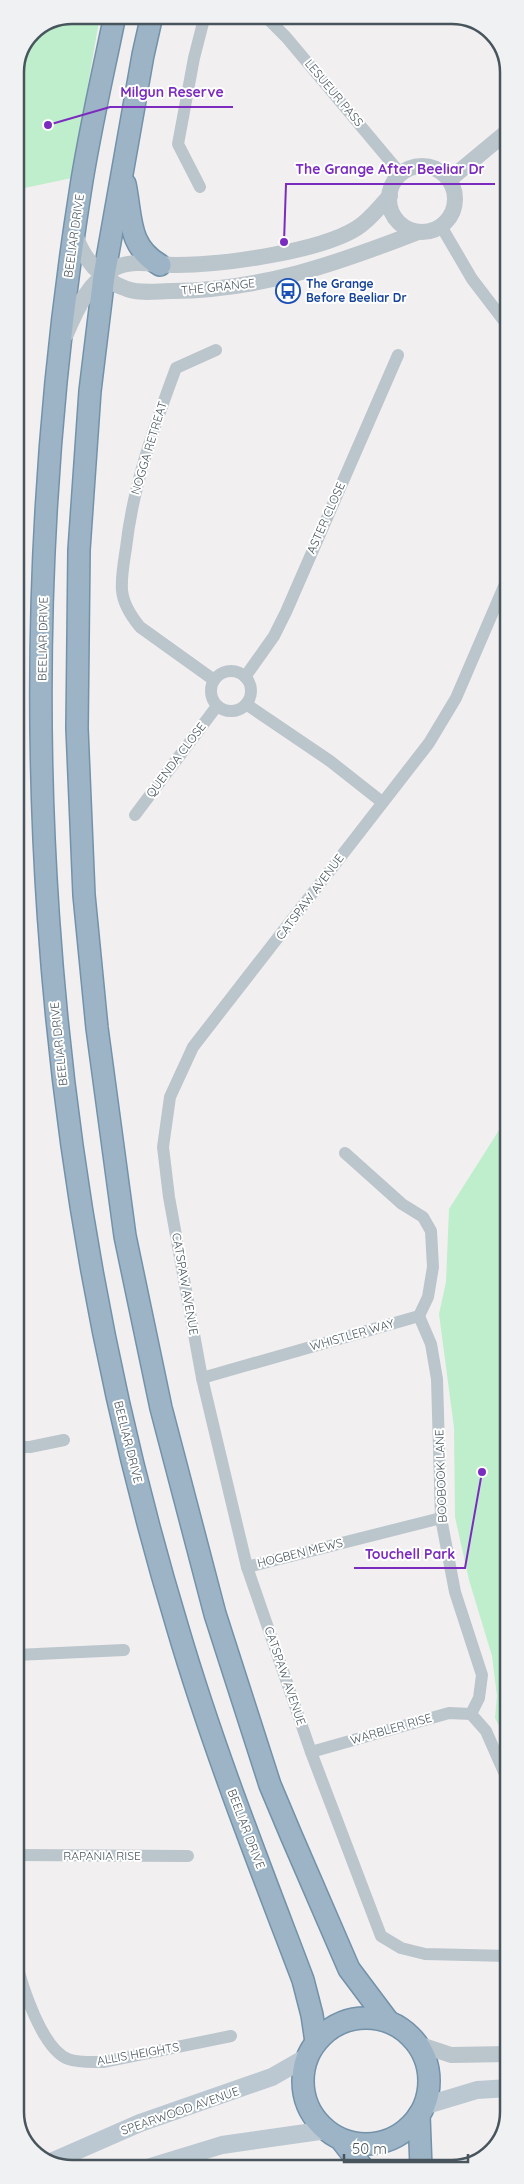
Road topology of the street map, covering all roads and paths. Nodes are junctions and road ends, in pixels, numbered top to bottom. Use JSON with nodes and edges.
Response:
{"nodes":[{"id":1,"x":113,"y":24,"type":"edge"},
{"id":2,"x":150,"y":24,"type":"edge"},
{"id":3,"x":203,"y":24,"type":"edge"},
{"id":4,"x":273,"y":24,"type":"edge"},
{"id":5,"x":500,"y":138,"type":"edge"},
{"id":6,"x":122,"y":172,"type":"junction"},
{"id":7,"x":401,"y":174,"type":"junction"},
{"id":8,"x":449,"y":180,"type":"junction"},
{"id":9,"x":200,"y":187,"type":"dead end"},
{"id":10,"x":390,"y":196,"type":"junction"},
{"id":11,"x":441,"y":226,"type":"junction"},
{"id":12,"x":74,"y":232,"type":"junction"},
{"id":13,"x":418,"y":232,"type":"junction"},
{"id":14,"x":160,"y":265,"type":"junction"},
{"id":15,"x":104,"y":276,"type":"junction"},
{"id":16,"x":500,"y":316,"type":"edge"},
{"id":17,"x":60,"y":347,"type":"junction"},
{"id":18,"x":216,"y":350,"type":"dead end"},
{"id":19,"x":398,"y":355,"type":"dead end"},
{"id":20,"x":500,"y":596,"type":"edge"},
{"id":21,"x":245,"y":677,"type":"junction"},
{"id":22,"x":214,"y":680,"type":"junction"},
{"id":23,"x":246,"y":704,"type":"junction"},
{"id":24,"x":218,"y":706,"type":"junction"},
{"id":25,"x":382,"y":802,"type":"junction"},
{"id":26,"x":135,"y":814,"type":"dead end"},
{"id":27,"x":345,"y":1153,"type":"dead end"},
{"id":28,"x":419,"y":1316,"type":"junction"},
{"id":29,"x":202,"y":1378,"type":"junction"},
{"id":30,"x":64,"y":1440,"type":"dead end"},
{"id":31,"x":24,"y":1447,"type":"edge"},
{"id":32,"x":440,"y":1518,"type":"junction"},
{"id":33,"x":247,"y":1567,"type":"junction"},
{"id":34,"x":124,"y":1650,"type":"dead end"},
{"id":35,"x":24,"y":1655,"type":"edge"},
{"id":36,"x":471,"y":1714,"type":"junction"},
{"id":37,"x":311,"y":1752,"type":"junction"},
{"id":38,"x":500,"y":1763,"type":"edge"},
{"id":39,"x":24,"y":1855,"type":"edge"},
{"id":40,"x":188,"y":1856,"type":"dead end"},
{"id":41,"x":500,"y":1956,"type":"edge"},
{"id":42,"x":24,"y":1990,"type":"edge"},
{"id":43,"x":388,"y":2021,"type":"junction"},
{"id":44,"x":232,"y":2036,"type":"dead end"},
{"id":45,"x":418,"y":2044,"type":"junction"},
{"id":46,"x":312,"y":2050,"type":"junction"},
{"id":47,"x":500,"y":2054,"type":"edge"},
{"id":48,"x":500,"y":2089,"type":"edge"},
{"id":49,"x":421,"y":2110,"type":"junction"},
{"id":50,"x":334,"y":2136,"type":"junction"},
{"id":51,"x":59,"y":2158,"type":"edge"},
{"id":52,"x":173,"y":2160,"type":"edge"},
{"id":53,"x":356,"y":2160,"type":"edge"},
{"id":54,"x":421,"y":2160,"type":"edge"}],
"edges":[{"from":1,"to":12,"type":"highway","name":"BEELIAR DRIVE"},
{"from":2,"to":6,"type":"highway"},
{"from":3,"to":9,"type":"street"},
{"from":4,"to":7,"type":"street","name":"LESUEUR PASS"},
{"from":5,"to":8,"type":"street"},
{"from":6,"to":14,"type":"highway"},
{"from":6,"to":15,"type":"highway"},
{"from":7,"to":8,"type":"street"},
{"from":7,"to":10,"type":"street"},
{"from":8,"to":11,"type":"street"},
{"from":10,"to":13,"type":"street"},
{"from":10,"to":14,"type":"street","name":"THE GRANGE"},
{"from":11,"to":13,"type":"street"},
{"from":11,"to":16,"type":"street"},
{"from":12,"to":15,"type":"street","name":"THE GRANGE"},
{"from":12,"to":17,"type":"highway","name":"BEELIAR DRIVE"},
{"from":13,"to":15,"type":"street","name":"THE GRANGE"},
{"from":14,"to":15,"type":"street","name":"THE GRANGE"},
{"from":15,"to":17,"type":"street","name":"THE GRANGE"},
{"from":15,"to":43,"type":"highway"},
{"from":17,"to":46,"type":"highway","name":"BEELIAR DRIVE"},
{"from":18,"to":22,"type":"street","name":"NOGGA RETREAT"},
{"from":19,"to":21,"type":"street","name":"ASTER CLOSE"},
{"from":20,"to":25,"type":"street","name":"CATSPAW AVENUE"},
{"from":21,"to":22,"type":"street"},
{"from":21,"to":23,"type":"street"},
{"from":22,"to":24,"type":"street"},
{"from":23,"to":24,"type":"street"},
{"from":23,"to":25,"type":"street"},
{"from":24,"to":26,"type":"street","name":"QUENDA CLOSE"},
{"from":25,"to":29,"type":"street","name":"CATSPAW AVENUE"},
{"from":27,"to":28,"type":"street"},
{"from":28,"to":29,"type":"street","name":"WHISTLER WAY"},
{"from":28,"to":32,"type":"street","name":"BOOBOOK LANE"},
{"from":29,"to":33,"type":"street","name":"CATSPAW AVENUE"},
{"from":30,"to":31,"type":"street"},
{"from":32,"to":33,"type":"street","name":"HOGBEN MEWS"},
{"from":32,"to":36,"type":"street","name":"BOOBOOK LANE"},
{"from":33,"to":37,"type":"street","name":"CATSPAW AVENUE"},
{"from":34,"to":35,"type":"street"},
{"from":36,"to":37,"type":"street","name":"WARBLER RISE"},
{"from":36,"to":38,"type":"street"},
{"from":37,"to":41,"type":"street","name":"CATSPAW AVENUE"},
{"from":39,"to":40,"type":"street","name":"RAPANIA RISE"},
{"from":42,"to":44,"type":"street","name":"ALLIS HEIGHTS"},
{"from":43,"to":45,"type":"highway"},
{"from":43,"to":46,"type":"highway"},
{"from":45,"to":47,"type":"street"},
{"from":45,"to":49,"type":"highway"},
{"from":46,"to":50,"type":"highway"},
{"from":46,"to":51,"type":"main road","name":"SPEARWOOD AVENUE"},
{"from":48,"to":49,"type":"main road"},
{"from":49,"to":50,"type":"highway"},
{"from":49,"to":54,"type":"highway"},
{"from":50,"to":52,"type":"main road"},
{"from":50,"to":53,"type":"highway"}]}
